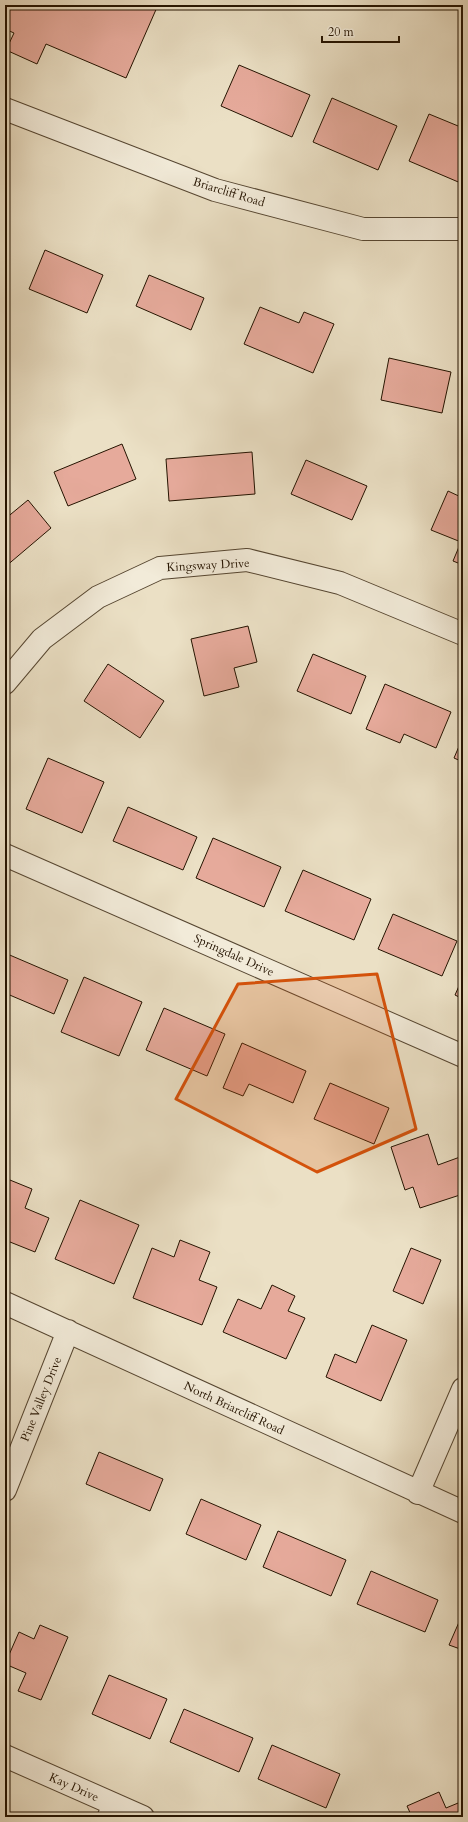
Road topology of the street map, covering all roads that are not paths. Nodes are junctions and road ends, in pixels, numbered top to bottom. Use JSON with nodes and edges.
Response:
{"nodes":[{"id":1,"x":5,"y":109,"type":"edge"},
{"id":2,"x":463,"y":229,"type":"edge"},
{"id":3,"x":463,"y":634,"type":"edge"},
{"id":4,"x":5,"y":683,"type":"edge"},
{"id":5,"x":5,"y":855,"type":"edge"},
{"id":6,"x":463,"y":1056,"type":"edge"},
{"id":7,"x":5,"y":1303,"type":"edge"},
{"id":8,"x":68,"y":1331,"type":"junction"},
{"id":9,"x":463,"y":1389,"type":"edge"},
{"id":10,"x":5,"y":1490,"type":"edge"},
{"id":11,"x":418,"y":1493,"type":"junction"},
{"id":12,"x":463,"y":1512,"type":"edge"},
{"id":13,"x":5,"y":1756,"type":"edge"},
{"id":14,"x":107,"y":1810,"type":"edge"},
{"id":15,"x":143,"y":1817,"type":"edge"}],
"edges":[{"from":1,"to":2,"type":"street","name":"Briarcliff Road"},
{"from":3,"to":4,"type":"street","name":"Kingsway Drive"},
{"from":5,"to":6,"type":"street","name":"Springdale Drive"},
{"from":7,"to":8,"type":"street","name":"North Briarcliff Road"},
{"from":8,"to":10,"type":"street","name":"Pine Valley Drive"},
{"from":8,"to":11,"type":"street","name":"North Briarcliff Road"},
{"from":9,"to":11,"type":"street"},
{"from":11,"to":12,"type":"street","name":"North Briarcliff Road"},
{"from":13,"to":14,"type":"street","name":"Kay Drive"},
{"from":14,"to":15,"type":"street","name":"Kay Drive"}]}
